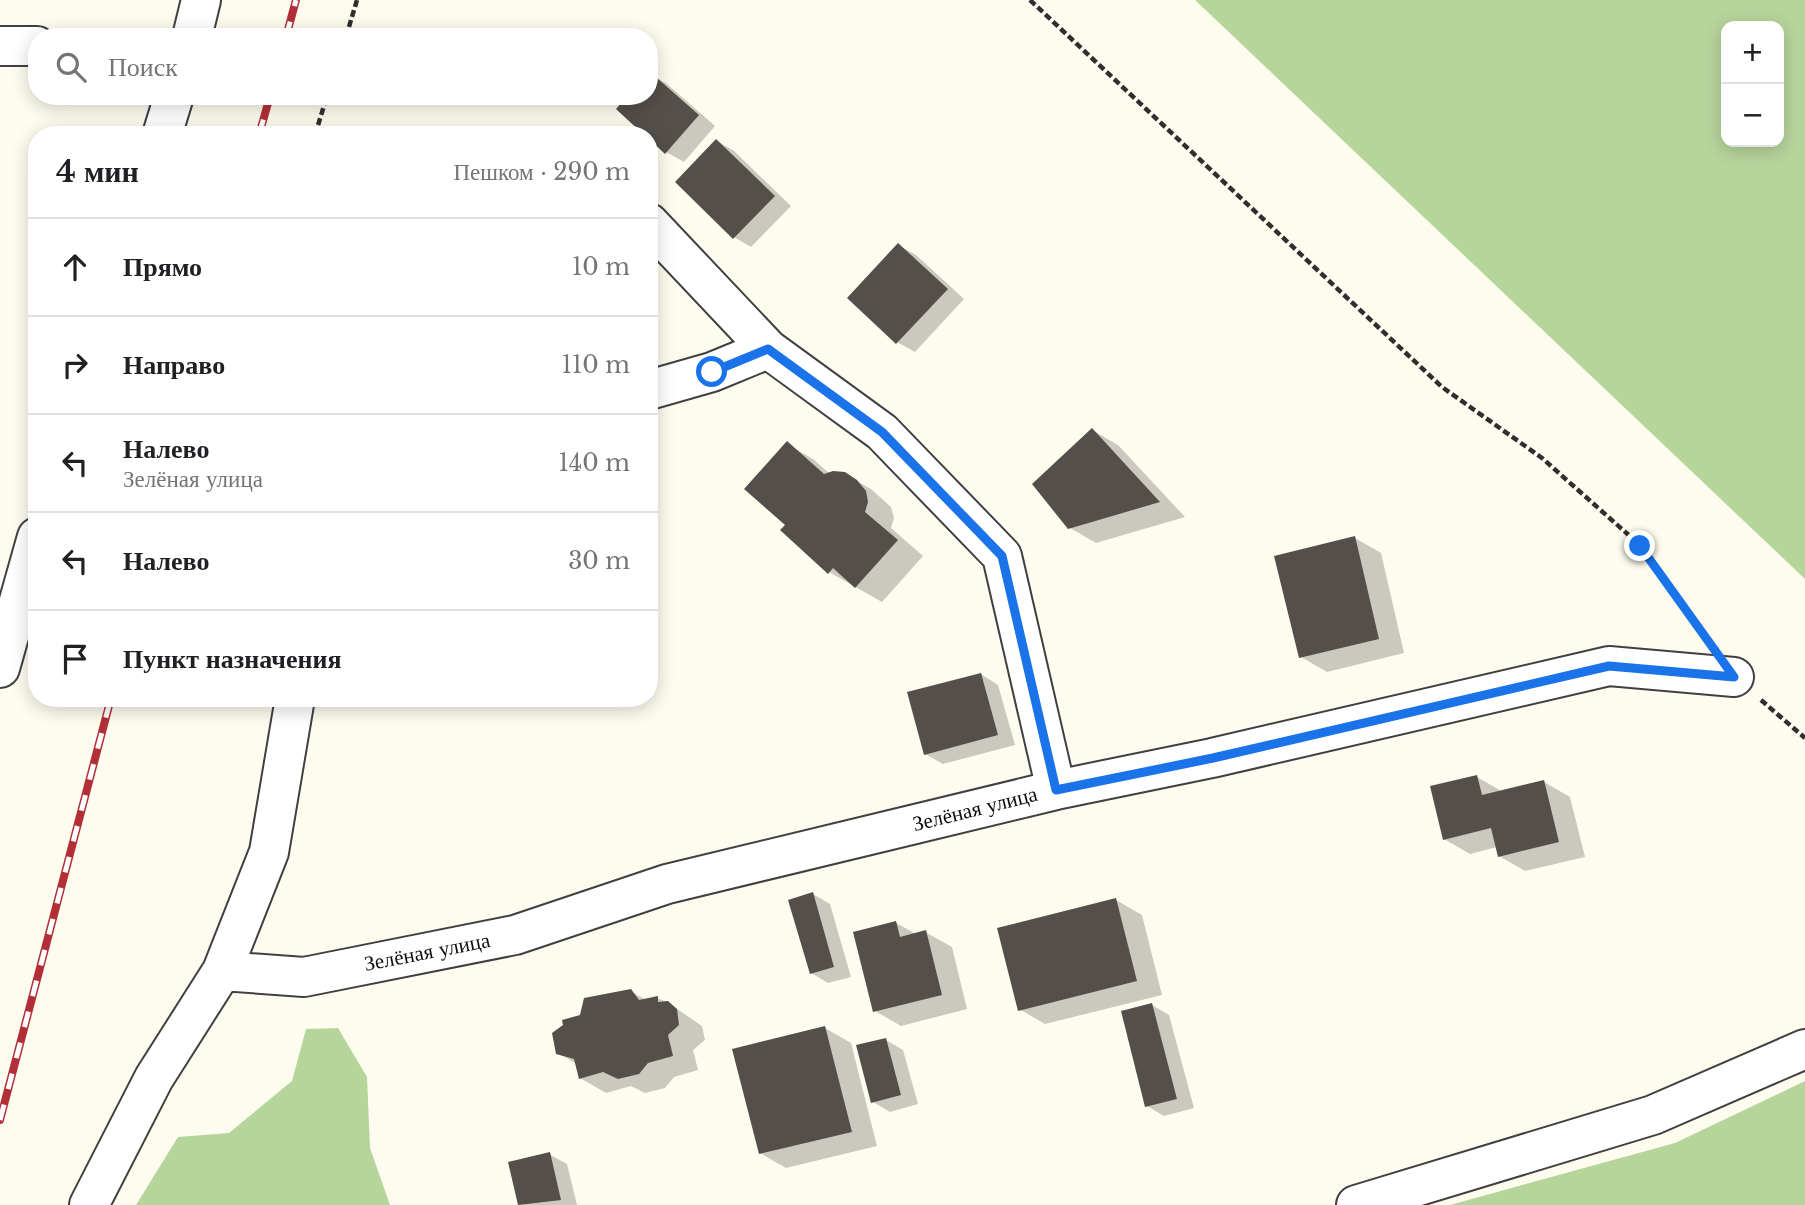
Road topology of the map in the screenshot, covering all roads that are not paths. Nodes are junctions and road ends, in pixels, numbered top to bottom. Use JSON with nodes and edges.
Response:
{"nodes":[{"id":1,"x":201,"y":0,"type":"edge"},
{"id":2,"x":194,"y":28,"type":"edge"},
{"id":3,"x":0,"y":46,"type":"edge"},
{"id":4,"x":28,"y":46,"type":"edge"},
{"id":5,"x":171,"y":105,"type":"edge"},
{"id":6,"x":165,"y":126,"type":"edge"},
{"id":7,"x":658,"y":232,"type":"edge"},
{"id":8,"x":768,"y":349,"type":"junction"},
{"id":9,"x":658,"y":387,"type":"edge"},
{"id":10,"x":28,"y":555,"type":"edge"},
{"id":11,"x":10,"y":592,"type":"edge"},
{"id":12,"x":0,"y":668,"type":"edge"},
{"id":13,"x":1734,"y":677,"type":"road end"},
{"id":14,"x":293,"y":707,"type":"edge"},
{"id":15,"x":1056,"y":790,"type":"junction"},
{"id":16,"x":222,"y":971,"type":"junction"},
{"id":17,"x":1805,"y":1049,"type":"edge"},
{"id":18,"x":89,"y":1205,"type":"edge"},
{"id":19,"x":1356,"y":1205,"type":"edge"}],
"edges":[{"from":1,"to":2,"type":"street"},
{"from":3,"to":4,"type":"street"},
{"from":5,"to":6,"type":"street"},
{"from":7,"to":8,"type":"street"},
{"from":8,"to":9,"type":"street"},
{"from":8,"to":15,"type":"street"},
{"from":10,"to":11,"type":"street"},
{"from":11,"to":12,"type":"street"},
{"from":13,"to":15,"type":"street","name":"Зелёная улица"},
{"from":14,"to":16,"type":"street"},
{"from":15,"to":16,"type":"street","name":"Зелёная улица"},
{"from":16,"to":18,"type":"street"},
{"from":17,"to":19,"type":"street"}]}
